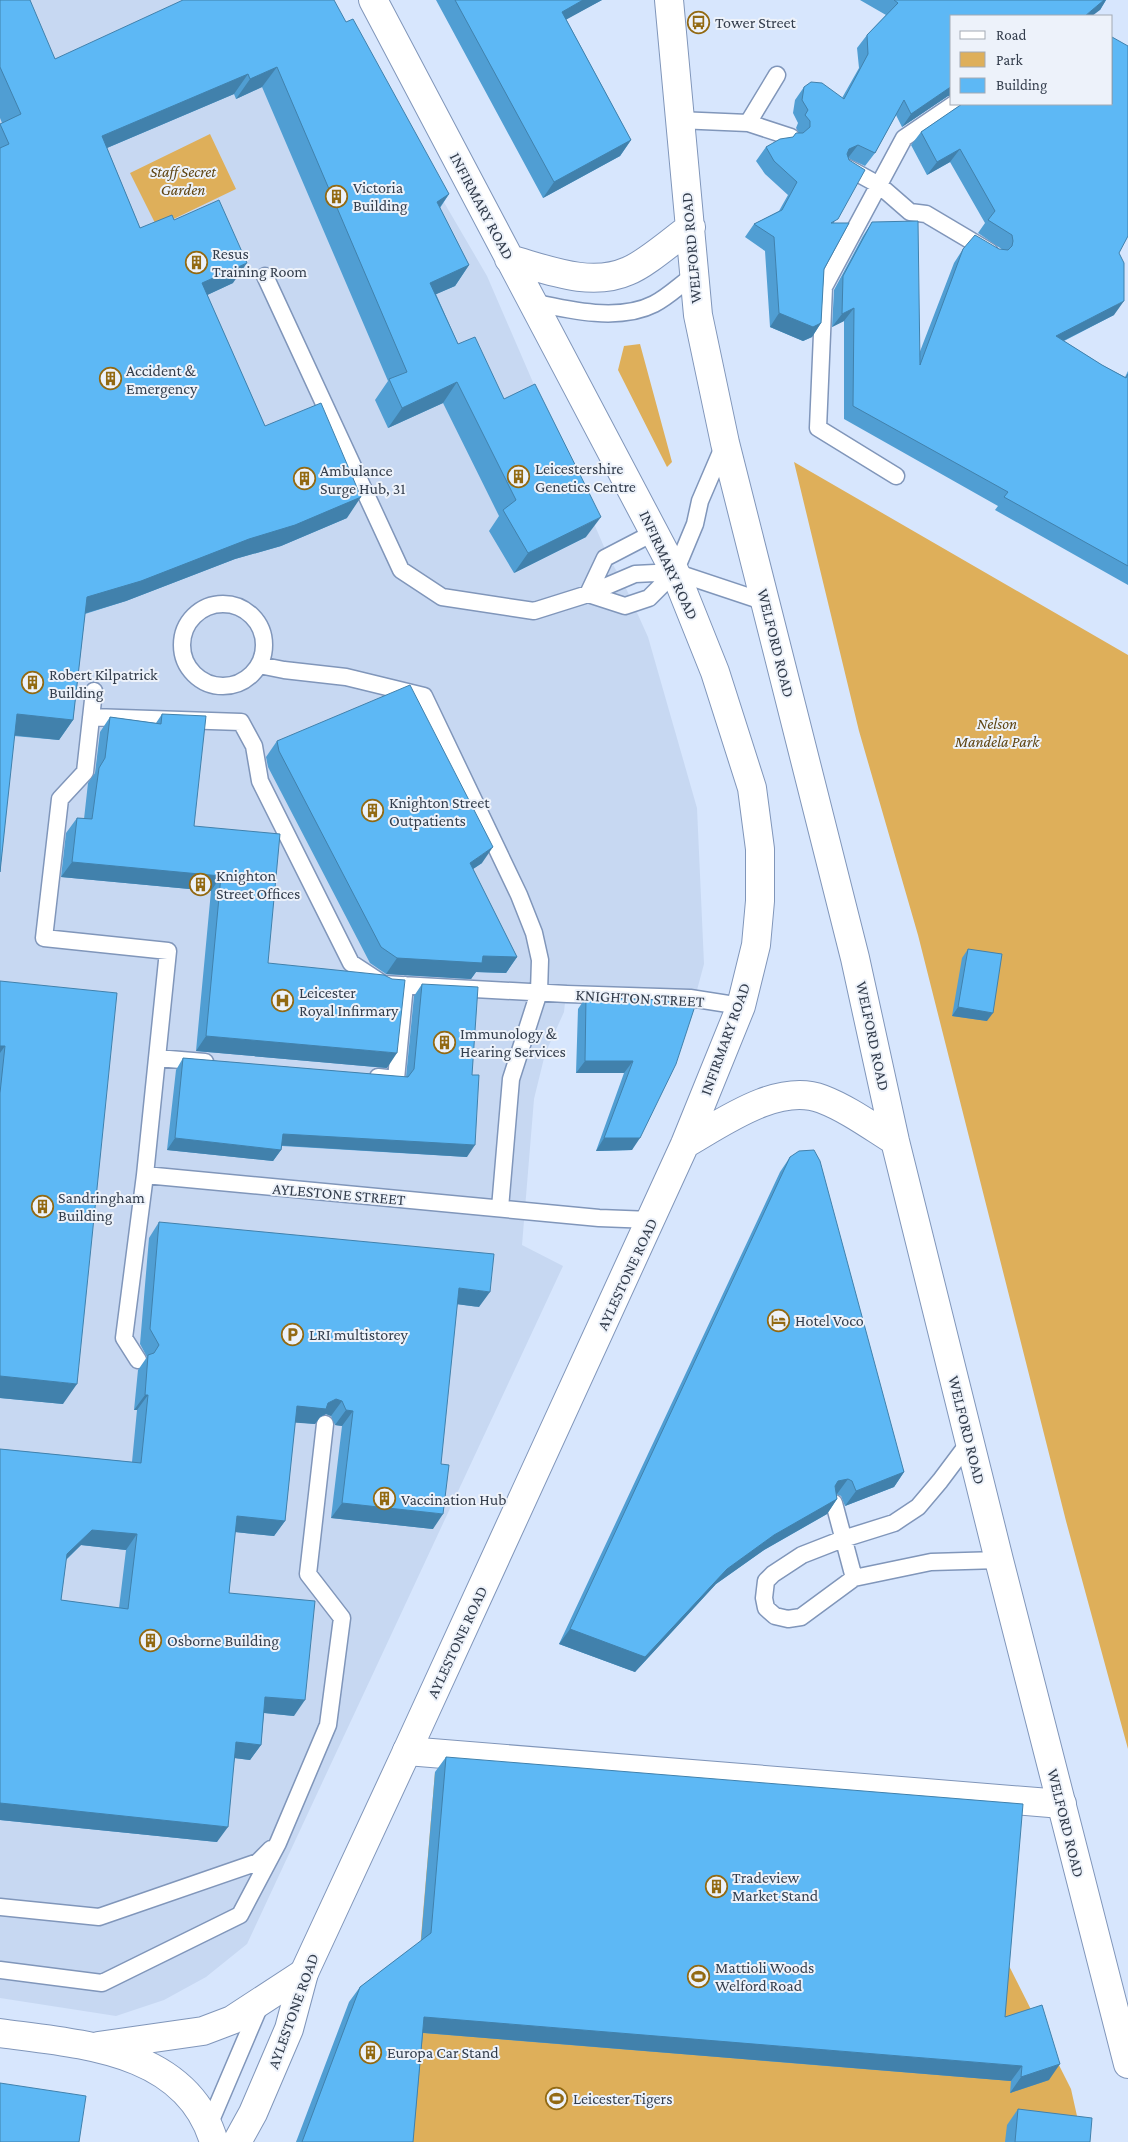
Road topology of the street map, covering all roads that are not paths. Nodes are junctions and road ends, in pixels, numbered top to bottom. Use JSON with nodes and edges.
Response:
{"nodes":[{"id":1,"x":373,"y":0,"type":"edge"},
{"id":2,"x":668,"y":0,"type":"edge"},
{"id":3,"x":777,"y":75,"type":"dead end"},
{"id":4,"x":953,"y":105,"type":"edge"},
{"id":5,"x":678,"y":120,"type":"junction"},
{"id":6,"x":748,"y":123,"type":"junction"},
{"id":7,"x":791,"y":137,"type":"edge"},
{"id":8,"x":848,"y":168,"type":"edge"},
{"id":9,"x":879,"y":185,"type":"junction"},
{"id":10,"x":691,"y":227,"type":"junction"},
{"id":11,"x":994,"y":254,"type":"edge"},
{"id":12,"x":509,"y":259,"type":"junction"},
{"id":13,"x":694,"y":275,"type":"junction"},
{"id":14,"x":265,"y":276,"type":"dead end"},
{"id":15,"x":532,"y":302,"type":"junction"},
{"id":16,"x":725,"y":443,"type":"junction"},
{"id":17,"x":896,"y":476,"type":"dead end"},
{"id":18,"x":655,"y":532,"type":"junction"},
{"id":19,"x":675,"y":572,"type":"junction"},
{"id":20,"x":588,"y":594,"type":"junction"},
{"id":21,"x":765,"y":602,"type":"junction"},
{"id":22,"x":259,"y":665,"type":"junction"},
{"id":23,"x":94,"y":691,"type":"dead end"},
{"id":24,"x":91,"y":717,"type":"junction"},
{"id":25,"x":404,"y":985,"type":"junction"},
{"id":26,"x":539,"y":992,"type":"junction"},
{"id":27,"x":741,"y":1006,"type":"junction"},
{"id":28,"x":157,"y":1058,"type":"junction"},
{"id":29,"x":217,"y":1063,"type":"edge"},
{"id":30,"x":366,"y":1076,"type":"edge"},
{"id":31,"x":895,"y":1141,"type":"junction"},
{"id":32,"x":685,"y":1144,"type":"junction"},
{"id":33,"x":145,"y":1175,"type":"junction"},
{"id":34,"x":500,"y":1208,"type":"junction"},
{"id":35,"x":651,"y":1220,"type":"junction"},
{"id":36,"x":138,"y":1360,"type":"dead end"},
{"id":37,"x":325,"y":1424,"type":"edge"},
{"id":38,"x":970,"y":1441,"type":"junction"},
{"id":39,"x":834,"y":1503,"type":"edge"},
{"id":40,"x":843,"y":1539,"type":"junction"},
{"id":41,"x":999,"y":1560,"type":"junction"},
{"id":42,"x":854,"y":1578,"type":"junction"},
{"id":43,"x":408,"y":1751,"type":"junction"},
{"id":44,"x":1062,"y":1804,"type":"junction"},
{"id":45,"x":278,"y":1843,"type":"junction"},
{"id":46,"x":0,"y":1907,"type":"edge"},
{"id":47,"x":0,"y":1970,"type":"edge"},
{"id":48,"x":304,"y":1973,"type":"junction"},
{"id":49,"x":261,"y":2002,"type":"junction"},
{"id":50,"x":0,"y":2033,"type":"edge"},
{"id":51,"x":94,"y":2046,"type":"junction"},
{"id":52,"x":1127,"y":2060,"type":"edge"},
{"id":53,"x":211,"y":2134,"type":"edge"},
{"id":54,"x":237,"y":2142,"type":"edge"}],
"edges":[{"from":1,"to":12,"type":"main road","name":"INFIRMARY ROAD"},
{"from":2,"to":5,"type":"main road","name":"WELFORD ROAD"},
{"from":3,"to":6,"type":"lane"},
{"from":4,"to":9,"type":"lane"},
{"from":5,"to":6,"type":"lane"},
{"from":5,"to":10,"type":"main road","name":"WELFORD ROAD"},
{"from":6,"to":7,"type":"lane"},
{"from":8,"to":9,"type":"lane"},
{"from":9,"to":11,"type":"lane"},
{"from":9,"to":17,"type":"lane"},
{"from":10,"to":12,"type":"main road"},
{"from":10,"to":13,"type":"main road","name":"WELFORD ROAD"},
{"from":12,"to":15,"type":"main road","name":"INFIRMARY ROAD"},
{"from":13,"to":15,"type":"lane"},
{"from":13,"to":16,"type":"main road","name":"WELFORD ROAD"},
{"from":14,"to":20,"type":"lane"},
{"from":15,"to":18,"type":"main road","name":"INFIRMARY ROAD"},
{"from":16,"to":19,"type":"lane"},
{"from":16,"to":21,"type":"main road","name":"WELFORD ROAD"},
{"from":18,"to":19,"type":"main road","name":"INFIRMARY ROAD"},
{"from":18,"to":20,"type":"lane"},
{"from":19,"to":20,"type":"lane"},
{"from":19,"to":20,"type":"lane"},
{"from":19,"to":21,"type":"lane"},
{"from":19,"to":27,"type":"main road","name":"INFIRMARY ROAD"},
{"from":21,"to":31,"type":"main road","name":"WELFORD ROAD"},
{"from":22,"to":22,"type":"lane"},
{"from":22,"to":26,"type":"lane"},
{"from":23,"to":24,"type":"lane"},
{"from":24,"to":25,"type":"lane","name":"KNIGHTON STREET"},
{"from":24,"to":28,"type":"lane"},
{"from":25,"to":26,"type":"lane","name":"KNIGHTON STREET"},
{"from":25,"to":30,"type":"lane"},
{"from":26,"to":27,"type":"lane","name":"KNIGHTON STREET"},
{"from":26,"to":34,"type":"lane"},
{"from":27,"to":32,"type":"main road","name":"INFIRMARY ROAD"},
{"from":28,"to":29,"type":"lane"},
{"from":28,"to":33,"type":"lane"},
{"from":31,"to":32,"type":"main road"},
{"from":31,"to":38,"type":"main road","name":"WELFORD ROAD"},
{"from":32,"to":35,"type":"main road","name":"AYLESTONE ROAD"},
{"from":33,"to":34,"type":"lane","name":"AYLESTONE STREET"},
{"from":33,"to":36,"type":"lane"},
{"from":34,"to":35,"type":"lane","name":"AYLESTONE STREET"},
{"from":35,"to":43,"type":"main road","name":"AYLESTONE ROAD"},
{"from":37,"to":45,"type":"lane"},
{"from":38,"to":40,"type":"lane"},
{"from":38,"to":41,"type":"main road","name":"WELFORD ROAD"},
{"from":39,"to":40,"type":"lane"},
{"from":40,"to":42,"type":"lane"},
{"from":40,"to":42,"type":"lane"},
{"from":41,"to":42,"type":"lane"},
{"from":41,"to":44,"type":"main road","name":"WELFORD ROAD"},
{"from":43,"to":44,"type":"main road"},
{"from":43,"to":48,"type":"main road","name":"AYLESTONE ROAD"},
{"from":44,"to":52,"type":"main road","name":"WELFORD ROAD"},
{"from":45,"to":46,"type":"lane"},
{"from":45,"to":47,"type":"lane"},
{"from":48,"to":49,"type":"main road"},
{"from":48,"to":54,"type":"main road","name":"AYLESTONE ROAD"},
{"from":49,"to":51,"type":"main road"},
{"from":49,"to":53,"type":"lane"},
{"from":50,"to":51,"type":"main road"},
{"from":51,"to":53,"type":"main road"}]}
